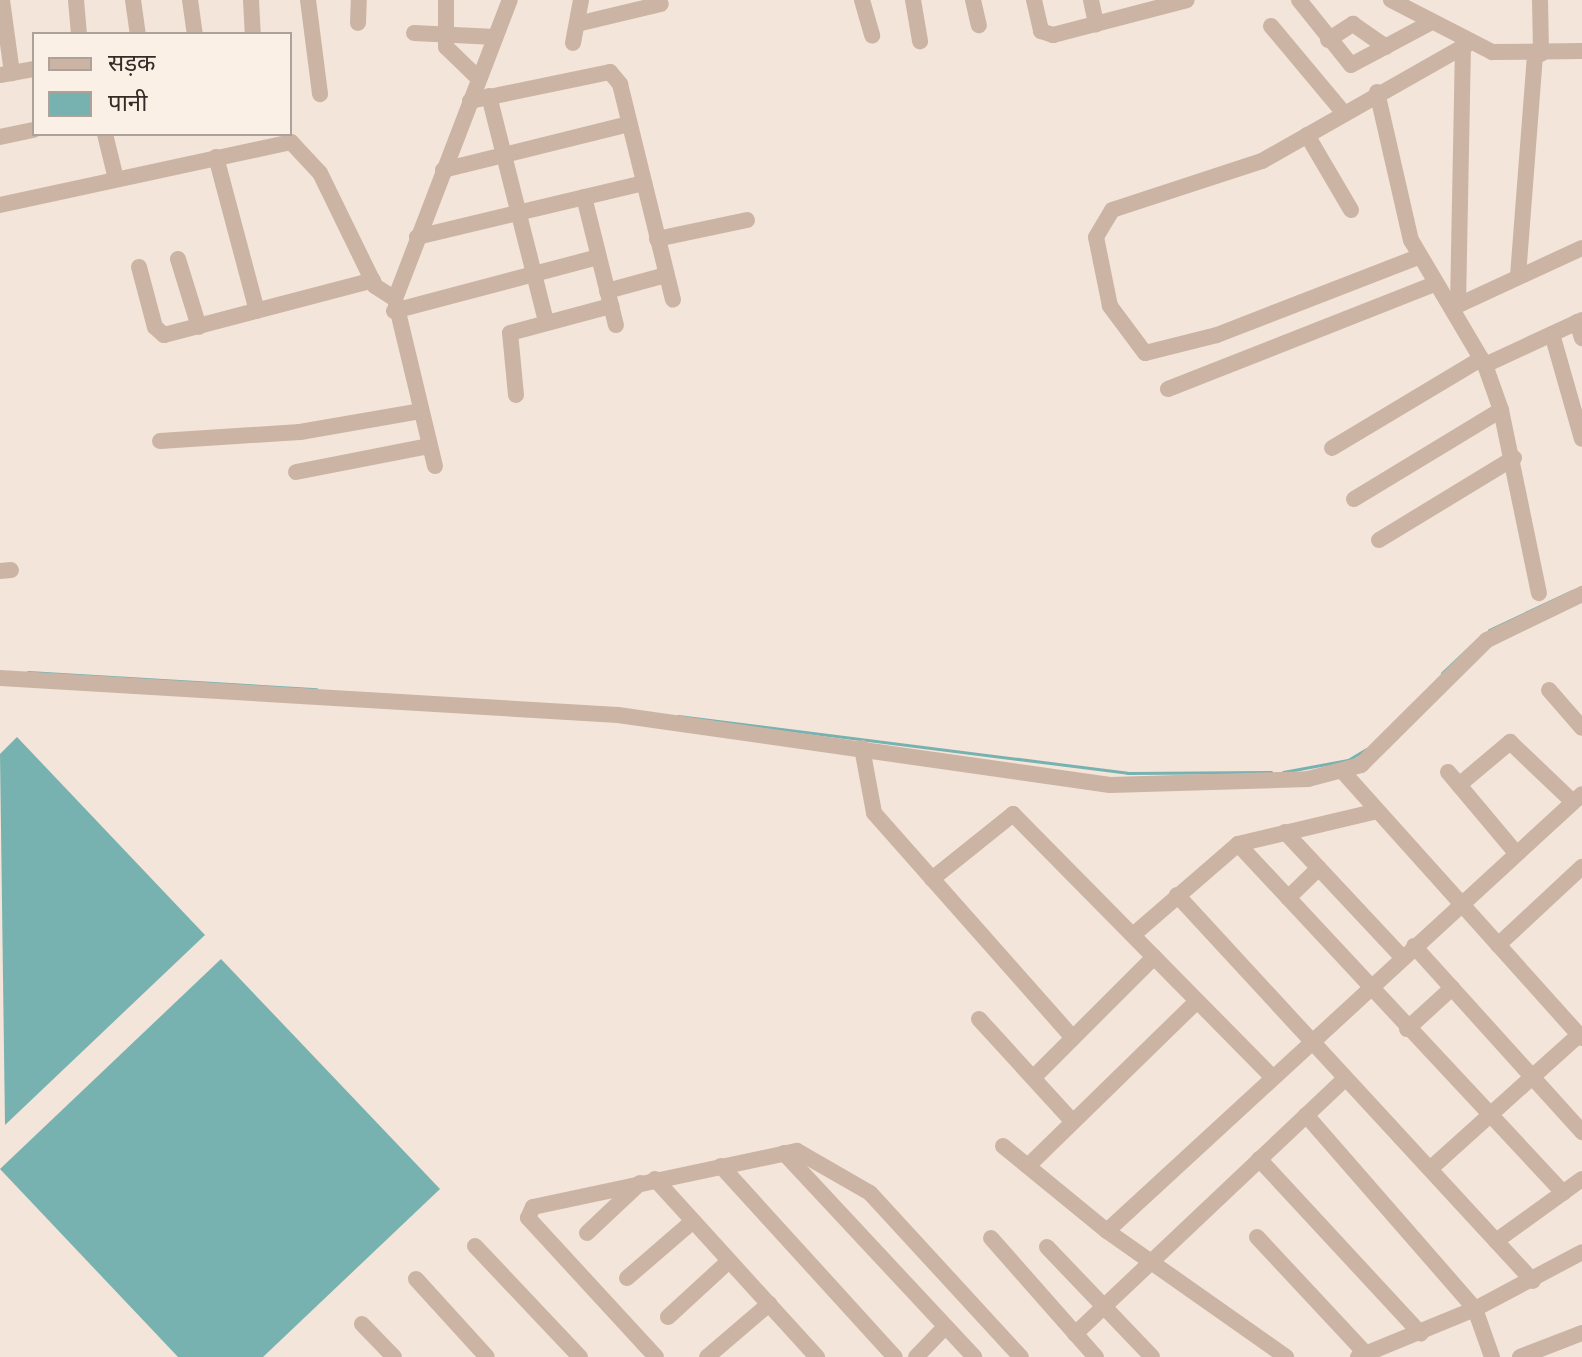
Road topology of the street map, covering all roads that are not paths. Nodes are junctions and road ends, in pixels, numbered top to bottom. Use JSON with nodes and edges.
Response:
{"nodes":[{"id":1,"x":2,"y":0,"type":"edge"},
{"id":2,"x":76,"y":0,"type":"edge"},
{"id":3,"x":133,"y":0,"type":"edge"},
{"id":4,"x":190,"y":0,"type":"edge"},
{"id":5,"x":251,"y":0,"type":"edge"},
{"id":6,"x":308,"y":0,"type":"edge"},
{"id":7,"x":359,"y":0,"type":"edge"},
{"id":8,"x":446,"y":0,"type":"edge"},
{"id":9,"x":510,"y":0,"type":"edge"},
{"id":10,"x":581,"y":0,"type":"edge"},
{"id":11,"x":862,"y":0,"type":"edge"},
{"id":12,"x":913,"y":0,"type":"edge"},
{"id":13,"x":973,"y":0,"type":"edge"},
{"id":14,"x":1034,"y":0,"type":"edge"},
{"id":15,"x":1091,"y":0,"type":"edge"},
{"id":16,"x":1299,"y":0,"type":"edge"},
{"id":17,"x":1391,"y":0,"type":"edge"},
{"id":18,"x":1540,"y":0,"type":"edge"},
{"id":19,"x":1185,"y":1,"type":"edge"},
{"id":20,"x":661,"y":4,"type":"dead end"},
{"id":21,"x":1432,"y":22,"type":"junction"},
{"id":22,"x":358,"y":23,"type":"dead end"},
{"id":23,"x":577,"y":24,"type":"junction"},
{"id":24,"x":1096,"y":24,"type":"junction"},
{"id":25,"x":979,"y":25,"type":"dead end"},
{"id":26,"x":1271,"y":26,"type":"dead end"},
{"id":27,"x":79,"y":32,"type":"edge"},
{"id":28,"x":138,"y":32,"type":"edge"},
{"id":29,"x":195,"y":32,"type":"edge"},
{"id":30,"x":253,"y":32,"type":"edge"},
{"id":31,"x":414,"y":33,"type":"dead end"},
{"id":32,"x":445,"y":35,"type":"junction"},
{"id":33,"x":872,"y":36,"type":"dead end"},
{"id":34,"x":495,"y":37,"type":"junction"},
{"id":35,"x":1328,"y":40,"type":"junction"},
{"id":36,"x":920,"y":41,"type":"dead end"},
{"id":37,"x":573,"y":43,"type":"dead end"},
{"id":38,"x":1467,"y":44,"type":"junction"},
{"id":39,"x":1386,"y":47,"type":"junction"},
{"id":40,"x":1582,"y":51,"type":"edge"},
{"id":41,"x":1538,"y":54,"type":"junction"},
{"id":42,"x":32,"y":69,"type":"edge"},
{"id":43,"x":6,"y":74,"type":"edge"},
{"id":44,"x":479,"y":79,"type":"junction"},
{"id":45,"x":1377,"y":92,"type":"junction"},
{"id":46,"x":320,"y":94,"type":"dead end"},
{"id":47,"x":489,"y":96,"type":"junction"},
{"id":48,"x":470,"y":101,"type":"junction"},
{"id":49,"x":1343,"y":112,"type":"junction"},
{"id":50,"x":629,"y":124,"type":"junction"},
{"id":51,"x":32,"y":130,"type":"edge"},
{"id":52,"x":1307,"y":135,"type":"junction"},
{"id":53,"x":105,"y":136,"type":"edge"},
{"id":54,"x":0,"y":137,"type":"edge"},
{"id":55,"x":260,"y":139,"type":"edge"},
{"id":56,"x":502,"y":156,"type":"junction"},
{"id":57,"x":216,"y":157,"type":"junction"},
{"id":58,"x":443,"y":170,"type":"junction"},
{"id":59,"x":116,"y":179,"type":"junction"},
{"id":60,"x":643,"y":183,"type":"junction"},
{"id":61,"x":584,"y":197,"type":"junction"},
{"id":62,"x":0,"y":205,"type":"edge"},
{"id":63,"x":1351,"y":210,"type":"dead end"},
{"id":64,"x":517,"y":213,"type":"junction"},
{"id":65,"x":747,"y":220,"type":"dead end"},
{"id":66,"x":417,"y":237,"type":"junction"},
{"id":67,"x":657,"y":239,"type":"junction"},
{"id":68,"x":1582,"y":248,"type":"edge"},
{"id":69,"x":598,"y":257,"type":"junction"},
{"id":70,"x":1418,"y":257,"type":"junction"},
{"id":71,"x":178,"y":259,"type":"dead end"},
{"id":72,"x":139,"y":267,"type":"dead end"},
{"id":73,"x":533,"y":274,"type":"junction"},
{"id":74,"x":666,"y":275,"type":"junction"},
{"id":75,"x":1518,"y":276,"type":"junction"},
{"id":76,"x":373,"y":280,"type":"junction"},
{"id":77,"x":1432,"y":285,"type":"junction"},
{"id":78,"x":609,"y":299,"type":"junction"},
{"id":79,"x":673,"y":300,"type":"dead end"},
{"id":80,"x":394,"y":305,"type":"junction"},
{"id":81,"x":1452,"y":308,"type":"junction"},
{"id":82,"x":257,"y":311,"type":"junction"},
{"id":83,"x":546,"y":322,"type":"junction"},
{"id":84,"x":616,"y":325,"type":"dead end"},
{"id":85,"x":199,"y":327,"type":"junction"},
{"id":86,"x":1580,"y":327,"type":"edge"},
{"id":87,"x":1552,"y":334,"type":"junction"},
{"id":88,"x":1483,"y":362,"type":"junction"},
{"id":89,"x":1168,"y":389,"type":"dead end"},
{"id":90,"x":516,"y":395,"type":"dead end"},
{"id":91,"x":1501,"y":410,"type":"junction"},
{"id":92,"x":420,"y":411,"type":"junction"},
{"id":93,"x":1582,"y":439,"type":"edge"},
{"id":94,"x":160,"y":441,"type":"dead end"},
{"id":95,"x":429,"y":446,"type":"junction"},
{"id":96,"x":1332,"y":448,"type":"dead end"},
{"id":97,"x":1514,"y":458,"type":"junction"},
{"id":98,"x":435,"y":466,"type":"dead end"},
{"id":99,"x":296,"y":472,"type":"dead end"},
{"id":100,"x":1354,"y":499,"type":"dead end"},
{"id":101,"x":1379,"y":540,"type":"dead end"},
{"id":102,"x":1539,"y":593,"type":"dead end"},
{"id":103,"x":1582,"y":594,"type":"edge"},
{"id":104,"x":0,"y":678,"type":"edge"},
{"id":105,"x":1549,"y":690,"type":"dead end"},
{"id":106,"x":1582,"y":728,"type":"edge"},
{"id":107,"x":862,"y":748,"type":"junction"},
{"id":108,"x":1344,"y":773,"type":"junction"},
{"id":109,"x":1577,"y":798,"type":"edge"},
{"id":110,"x":1373,"y":812,"type":"junction"},
{"id":111,"x":1285,"y":832,"type":"junction"},
{"id":112,"x":1238,"y":844,"type":"junction"},
{"id":113,"x":1516,"y":853,"type":"junction"},
{"id":114,"x":1582,"y":867,"type":"edge"},
{"id":115,"x":1319,"y":868,"type":"junction"},
{"id":116,"x":932,"y":879,"type":"junction"},
{"id":117,"x":1177,"y":895,"type":"junction"},
{"id":118,"x":1288,"y":898,"type":"junction"},
{"id":119,"x":1460,"y":905,"type":"junction"},
{"id":120,"x":1133,"y":935,"type":"junction"},
{"id":121,"x":1498,"y":945,"type":"junction"},
{"id":122,"x":1408,"y":951,"type":"junction"},
{"id":123,"x":1154,"y":957,"type":"junction"},
{"id":124,"x":1369,"y":986,"type":"junction"},
{"id":125,"x":1452,"y":988,"type":"junction"},
{"id":126,"x":1197,"y":1001,"type":"junction"},
{"id":127,"x":979,"y":1019,"type":"dead end"},
{"id":128,"x":1407,"y":1029,"type":"junction"},
{"id":129,"x":1581,"y":1036,"type":"edge"},
{"id":130,"x":1073,"y":1038,"type":"junction"},
{"id":131,"x":1311,"y":1038,"type":"junction"},
{"id":132,"x":1271,"y":1076,"type":"junction"},
{"id":133,"x":1034,"y":1077,"type":"junction"},
{"id":134,"x":1532,"y":1078,"type":"junction"},
{"id":135,"x":1345,"y":1079,"type":"junction"},
{"id":136,"x":1306,"y":1115,"type":"junction"},
{"id":137,"x":1489,"y":1117,"type":"junction"},
{"id":138,"x":1073,"y":1122,"type":"junction"},
{"id":139,"x":1582,"y":1132,"type":"edge"},
{"id":140,"x":1003,"y":1146,"type":"dead end"},
{"id":141,"x":784,"y":1153,"type":"junction"},
{"id":142,"x":1259,"y":1159,"type":"junction"},
{"id":143,"x":721,"y":1166,"type":"junction"},
{"id":144,"x":1028,"y":1166,"type":"junction"},
{"id":145,"x":1430,"y":1169,"type":"junction"},
{"id":146,"x":1582,"y":1179,"type":"edge"},
{"id":147,"x":648,"y":1181,"type":"junction"},
{"id":148,"x":1563,"y":1193,"type":"junction"},
{"id":149,"x":693,"y":1221,"type":"junction"},
{"id":150,"x":1107,"y":1231,"type":"junction"},
{"id":151,"x":587,"y":1233,"type":"dead end"},
{"id":152,"x":1257,"y":1237,"type":"dead end"},
{"id":153,"x":991,"y":1238,"type":"dead end"},
{"id":154,"x":1496,"y":1241,"type":"junction"},
{"id":155,"x":475,"y":1246,"type":"dead end"},
{"id":156,"x":1047,"y":1247,"type":"dead end"},
{"id":157,"x":1582,"y":1252,"type":"edge"},
{"id":158,"x":729,"y":1261,"type":"junction"},
{"id":159,"x":1147,"y":1261,"type":"junction"},
{"id":160,"x":627,"y":1278,"type":"dead end"},
{"id":161,"x":416,"y":1279,"type":"dead end"},
{"id":162,"x":1533,"y":1281,"type":"junction"},
{"id":163,"x":769,"y":1304,"type":"junction"},
{"id":164,"x":1103,"y":1306,"type":"junction"},
{"id":165,"x":1475,"y":1309,"type":"junction"},
{"id":166,"x":668,"y":1317,"type":"dead end"},
{"id":167,"x":362,"y":1324,"type":"dead end"},
{"id":168,"x":945,"y":1327,"type":"junction"},
{"id":169,"x":1582,"y":1333,"type":"edge"},
{"id":170,"x":1075,"y":1334,"type":"junction"},
{"id":171,"x":1421,"y":1334,"type":"junction"},
{"id":172,"x":1555,"y":1351,"type":"edge"},
{"id":173,"x":809,"y":1354,"type":"edge"},
{"id":174,"x":574,"y":1355,"type":"edge"},
{"id":175,"x":1362,"y":1356,"type":"edge"},
{"id":176,"x":394,"y":1357,"type":"edge"},
{"id":177,"x":487,"y":1357,"type":"edge"},
{"id":178,"x":656,"y":1357,"type":"edge"},
{"id":179,"x":707,"y":1357,"type":"edge"},
{"id":180,"x":895,"y":1357,"type":"edge"},
{"id":181,"x":916,"y":1357,"type":"edge"},
{"id":182,"x":974,"y":1357,"type":"edge"},
{"id":183,"x":1021,"y":1357,"type":"edge"},
{"id":184,"x":1096,"y":1357,"type":"edge"},
{"id":185,"x":1152,"y":1357,"type":"edge"},
{"id":186,"x":1286,"y":1357,"type":"edge"},
{"id":187,"x":1492,"y":1357,"type":"edge"},
{"id":188,"x":1520,"y":1357,"type":"edge"}],
"edges":[{"from":1,"to":43,"type":"street"},
{"from":2,"to":27,"type":"street"},
{"from":3,"to":28,"type":"street"},
{"from":4,"to":29,"type":"street"},
{"from":5,"to":30,"type":"street"},
{"from":6,"to":46,"type":"street"},
{"from":7,"to":22,"type":"street"},
{"from":8,"to":32,"type":"street"},
{"from":9,"to":34,"type":"street"},
{"from":10,"to":23,"type":"street"},
{"from":11,"to":33,"type":"street"},
{"from":12,"to":36,"type":"street"},
{"from":13,"to":25,"type":"street"},
{"from":14,"to":24,"type":"street"},
{"from":15,"to":24,"type":"street"},
{"from":16,"to":35,"type":"street"},
{"from":17,"to":21,"type":"street"},
{"from":18,"to":41,"type":"street"},
{"from":19,"to":24,"type":"street"},
{"from":20,"to":23,"type":"street"},
{"from":21,"to":38,"type":"street"},
{"from":21,"to":39,"type":"street"},
{"from":23,"to":37,"type":"street"},
{"from":26,"to":49,"type":"street"},
{"from":31,"to":32,"type":"street"},
{"from":32,"to":34,"type":"street"},
{"from":32,"to":44,"type":"street"},
{"from":34,"to":44,"type":"street"},
{"from":35,"to":39,"type":"street"},
{"from":35,"to":39,"type":"street"},
{"from":38,"to":41,"type":"street"},
{"from":38,"to":45,"type":"street"},
{"from":38,"to":81,"type":"street"},
{"from":40,"to":41,"type":"street"},
{"from":41,"to":75,"type":"street"},
{"from":42,"to":43,"type":"street"},
{"from":44,"to":48,"type":"street"},
{"from":45,"to":49,"type":"street"},
{"from":45,"to":70,"type":"street"},
{"from":47,"to":48,"type":"street"},
{"from":47,"to":50,"type":"street"},
{"from":47,"to":56,"type":"street"},
{"from":48,"to":58,"type":"street"},
{"from":49,"to":52,"type":"street"},
{"from":50,"to":56,"type":"street"},
{"from":50,"to":60,"type":"street"},
{"from":51,"to":54,"type":"street"},
{"from":52,"to":63,"type":"street"},
{"from":52,"to":70,"type":"street"},
{"from":53,"to":59,"type":"street"},
{"from":55,"to":57,"type":"street"},
{"from":55,"to":76,"type":"street"},
{"from":56,"to":58,"type":"street"},
{"from":56,"to":64,"type":"street"},
{"from":57,"to":59,"type":"street"},
{"from":57,"to":82,"type":"street"},
{"from":58,"to":66,"type":"street"},
{"from":59,"to":62,"type":"street"},
{"from":60,"to":61,"type":"street"},
{"from":60,"to":67,"type":"street"},
{"from":61,"to":64,"type":"street"},
{"from":61,"to":69,"type":"street"},
{"from":64,"to":66,"type":"street"},
{"from":64,"to":73,"type":"street"},
{"from":65,"to":67,"type":"street"},
{"from":66,"to":80,"type":"street"},
{"from":67,"to":74,"type":"street"},
{"from":68,"to":75,"type":"street"},
{"from":69,"to":73,"type":"street"},
{"from":69,"to":78,"type":"street"},
{"from":70,"to":77,"type":"street"},
{"from":71,"to":85,"type":"street"},
{"from":72,"to":85,"type":"street"},
{"from":73,"to":80,"type":"street"},
{"from":73,"to":83,"type":"street"},
{"from":74,"to":78,"type":"street"},
{"from":74,"to":79,"type":"street"},
{"from":75,"to":81,"type":"street"},
{"from":76,"to":80,"type":"street"},
{"from":76,"to":82,"type":"street"},
{"from":77,"to":81,"type":"street"},
{"from":77,"to":89,"type":"street"},
{"from":78,"to":83,"type":"street"},
{"from":78,"to":84,"type":"street"},
{"from":80,"to":92,"type":"street"},
{"from":81,"to":88,"type":"street"},
{"from":82,"to":85,"type":"street"},
{"from":83,"to":90,"type":"street"},
{"from":86,"to":87,"type":"street"},
{"from":87,"to":88,"type":"street"},
{"from":87,"to":93,"type":"street"},
{"from":88,"to":91,"type":"street"},
{"from":88,"to":96,"type":"street"},
{"from":91,"to":97,"type":"street"},
{"from":91,"to":100,"type":"street"},
{"from":92,"to":94,"type":"street"},
{"from":92,"to":95,"type":"street"},
{"from":95,"to":98,"type":"street"},
{"from":95,"to":99,"type":"street"},
{"from":97,"to":101,"type":"street"},
{"from":97,"to":102,"type":"street"},
{"from":103,"to":108,"type":"street"},
{"from":104,"to":107,"type":"street"},
{"from":105,"to":106,"type":"street"},
{"from":107,"to":108,"type":"street"},
{"from":107,"to":116,"type":"street"},
{"from":108,"to":110,"type":"street"},
{"from":109,"to":113,"type":"street"},
{"from":109,"to":113,"type":"street"},
{"from":110,"to":111,"type":"street"},
{"from":110,"to":119,"type":"street"},
{"from":111,"to":112,"type":"street"},
{"from":111,"to":115,"type":"street"},
{"from":112,"to":117,"type":"street"},
{"from":112,"to":118,"type":"street"},
{"from":113,"to":119,"type":"street"},
{"from":114,"to":121,"type":"street"},
{"from":115,"to":118,"type":"street"},
{"from":115,"to":122,"type":"street"},
{"from":116,"to":120,"type":"street"},
{"from":116,"to":130,"type":"street"},
{"from":117,"to":120,"type":"street"},
{"from":117,"to":131,"type":"street"},
{"from":118,"to":124,"type":"street"},
{"from":119,"to":121,"type":"street"},
{"from":119,"to":122,"type":"street"},
{"from":120,"to":123,"type":"street"},
{"from":121,"to":129,"type":"street"},
{"from":122,"to":124,"type":"street"},
{"from":122,"to":125,"type":"street"},
{"from":123,"to":126,"type":"street"},
{"from":123,"to":130,"type":"street"},
{"from":124,"to":128,"type":"street"},
{"from":124,"to":131,"type":"street"},
{"from":125,"to":128,"type":"street"},
{"from":125,"to":134,"type":"street"},
{"from":126,"to":132,"type":"street"},
{"from":126,"to":138,"type":"street"},
{"from":127,"to":133,"type":"street"},
{"from":128,"to":137,"type":"street"},
{"from":129,"to":134,"type":"street"},
{"from":130,"to":133,"type":"street"},
{"from":131,"to":132,"type":"street"},
{"from":131,"to":135,"type":"street"},
{"from":132,"to":150,"type":"street"},
{"from":133,"to":138,"type":"street"},
{"from":134,"to":137,"type":"street"},
{"from":134,"to":139,"type":"street"},
{"from":135,"to":136,"type":"street"},
{"from":135,"to":145,"type":"street"},
{"from":136,"to":142,"type":"street"},
{"from":136,"to":165,"type":"street"},
{"from":137,"to":145,"type":"street"},
{"from":137,"to":148,"type":"street"},
{"from":138,"to":144,"type":"street"},
{"from":140,"to":144,"type":"street"},
{"from":141,"to":143,"type":"street"},
{"from":141,"to":168,"type":"street"},
{"from":141,"to":183,"type":"street"},
{"from":142,"to":159,"type":"street"},
{"from":142,"to":171,"type":"street"},
{"from":143,"to":147,"type":"street"},
{"from":143,"to":180,"type":"street"},
{"from":144,"to":150,"type":"street"},
{"from":145,"to":154,"type":"street"},
{"from":146,"to":148,"type":"street"},
{"from":147,"to":149,"type":"street"},
{"from":147,"to":151,"type":"street"},
{"from":147,"to":178,"type":"street"},
{"from":148,"to":154,"type":"street"},
{"from":149,"to":158,"type":"street"},
{"from":149,"to":160,"type":"street"},
{"from":150,"to":159,"type":"street"},
{"from":152,"to":175,"type":"street"},
{"from":153,"to":170,"type":"street"},
{"from":154,"to":162,"type":"street"},
{"from":155,"to":174,"type":"street"},
{"from":156,"to":164,"type":"street"},
{"from":157,"to":162,"type":"street"},
{"from":158,"to":163,"type":"street"},
{"from":158,"to":166,"type":"street"},
{"from":159,"to":164,"type":"street"},
{"from":159,"to":186,"type":"street"},
{"from":161,"to":177,"type":"street"},
{"from":162,"to":165,"type":"street"},
{"from":163,"to":173,"type":"street"},
{"from":163,"to":179,"type":"street"},
{"from":164,"to":170,"type":"street"},
{"from":164,"to":185,"type":"street"},
{"from":165,"to":171,"type":"street"},
{"from":165,"to":187,"type":"street"},
{"from":167,"to":176,"type":"street"},
{"from":168,"to":181,"type":"street"},
{"from":168,"to":182,"type":"street"},
{"from":169,"to":172,"type":"street"},
{"from":170,"to":184,"type":"street"},
{"from":171,"to":175,"type":"street"},
{"from":172,"to":188,"type":"street"}]}
